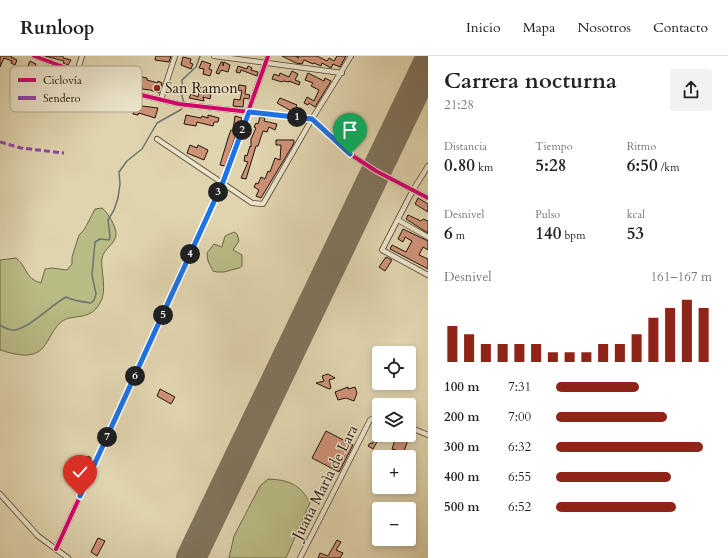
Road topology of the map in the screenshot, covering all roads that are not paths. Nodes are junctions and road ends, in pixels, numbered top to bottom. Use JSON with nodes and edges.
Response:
{"nodes":[{"id":1,"x":34,"y":56,"type":"edge"},
{"id":2,"x":82,"y":56,"type":"edge"},
{"id":3,"x":175,"y":56,"type":"edge"},
{"id":4,"x":214,"y":56,"type":"edge"},
{"id":5,"x":268,"y":56,"type":"edge"},
{"id":6,"x":351,"y":56,"type":"edge"},
{"id":7,"x":266,"y":63,"type":"junction"},
{"id":8,"x":62,"y":66,"type":"edge"},
{"id":9,"x":80,"y":66,"type":"edge"},
{"id":10,"x":342,"y":73,"type":"junction"},
{"id":11,"x":142,"y":95,"type":"edge"},
{"id":12,"x":161,"y":99,"type":"junction"},
{"id":13,"x":249,"y":112,"type":"junction"},
{"id":14,"x":312,"y":119,"type":"junction"},
{"id":15,"x":157,"y":139,"type":"dead end"},
{"id":16,"x":428,"y":166,"type":"edge"},
{"id":17,"x":223,"y":182,"type":"junction"},
{"id":18,"x":413,"y":190,"type":"junction"},
{"id":19,"x":428,"y":198,"type":"edge"},
{"id":20,"x":398,"y":220,"type":"junction"},
{"id":21,"x":428,"y":237,"type":"edge"},
{"id":22,"x":428,"y":275,"type":"edge"},
{"id":23,"x":372,"y":418,"type":"edge"},
{"id":24,"x":416,"y":430,"type":"edge"},
{"id":25,"x":428,"y":435,"type":"edge"},
{"id":26,"x":0,"y":494,"type":"edge"},
{"id":27,"x":56,"y":549,"type":"junction"},
{"id":28,"x":68,"y":558,"type":"edge"},
{"id":29,"x":300,"y":558,"type":"edge"}],
"edges":[{"from":1,"to":8,"type":"street"},
{"from":2,"to":9,"type":"street"},
{"from":3,"to":12,"type":"street"},
{"from":4,"to":7,"type":"street"},
{"from":5,"to":7,"type":"street"},
{"from":6,"to":10,"type":"street"},
{"from":7,"to":10,"type":"street"},
{"from":7,"to":13,"type":"street"},
{"from":10,"to":14,"type":"street"},
{"from":11,"to":12,"type":"street"},
{"from":12,"to":13,"type":"street"},
{"from":13,"to":14,"type":"street"},
{"from":13,"to":17,"type":"street"},
{"from":14,"to":17,"type":"street"},
{"from":14,"to":18,"type":"street"},
{"from":15,"to":17,"type":"street"},
{"from":16,"to":18,"type":"street"},
{"from":17,"to":27,"type":"street"},
{"from":18,"to":19,"type":"street"},
{"from":18,"to":20,"type":"street"},
{"from":20,"to":21,"type":"street"},
{"from":20,"to":22,"type":"street"},
{"from":23,"to":29,"type":"street","name":"Juana Marìa de Lara"},
{"from":24,"to":25,"type":"street"},
{"from":26,"to":27,"type":"street"},
{"from":27,"to":28,"type":"street"}]}
